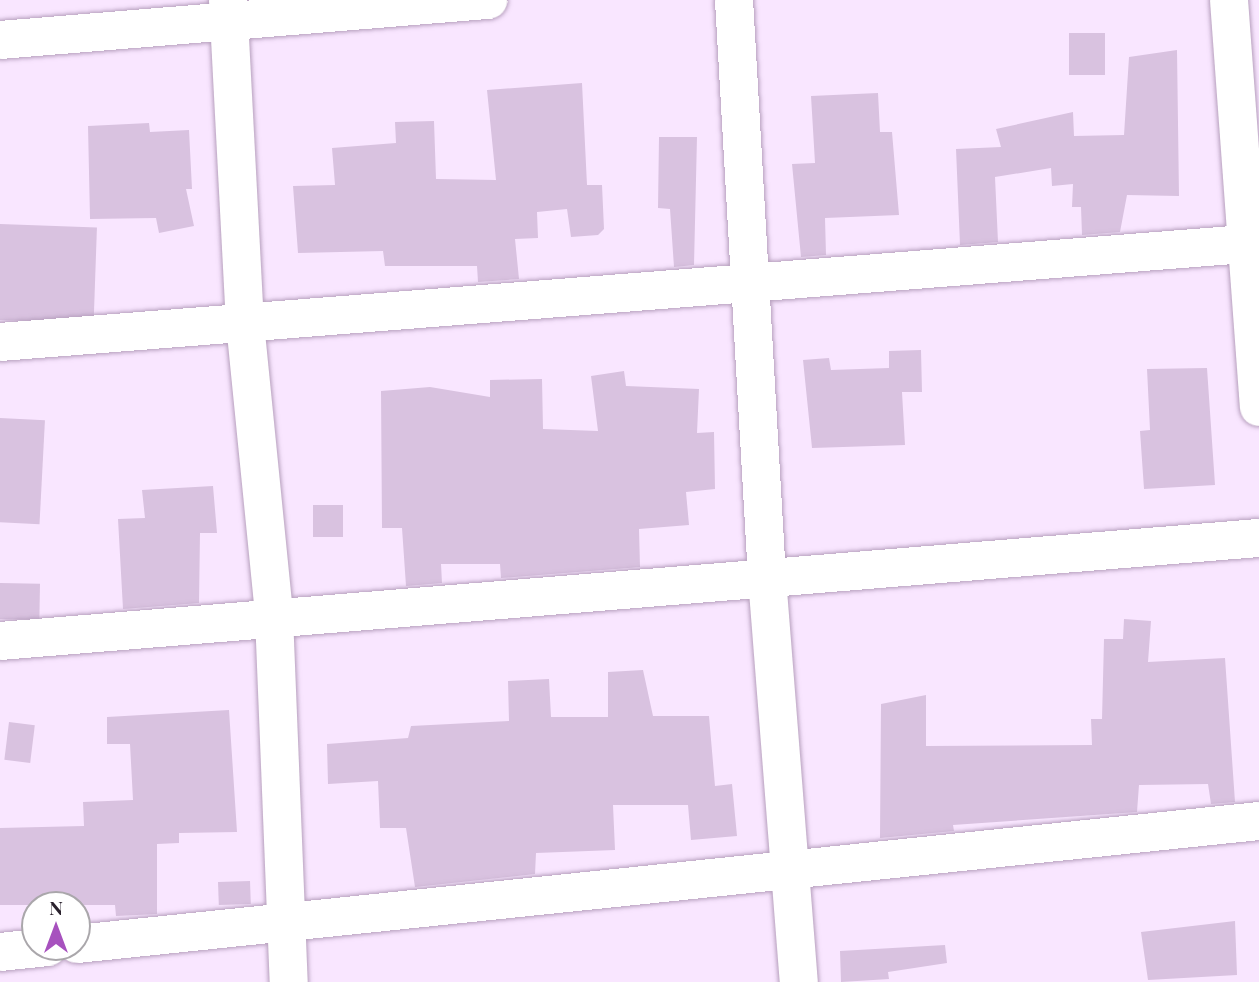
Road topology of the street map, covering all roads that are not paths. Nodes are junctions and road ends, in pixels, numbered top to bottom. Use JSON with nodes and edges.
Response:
{"nodes":[{"id":1,"x":488,"y":0,"type":"edge"},
{"id":2,"x":734,"y":0,"type":"edge"},
{"id":3,"x":1229,"y":0,"type":"edge"},
{"id":4,"x":229,"y":11,"type":"edge"},
{"id":5,"x":0,"y":40,"type":"edge"},
{"id":6,"x":1253,"y":243,"type":"edge"},
{"id":7,"x":752,"y":279,"type":"junction"},
{"id":8,"x":245,"y":323,"type":"junction"},
{"id":9,"x":0,"y":342,"type":"edge"},
{"id":10,"x":1259,"y":407,"type":"edge"},
{"id":11,"x":1259,"y":537,"type":"edge"},
{"id":12,"x":767,"y":578,"type":"junction"},
{"id":13,"x":275,"y":616,"type":"junction"},
{"id":14,"x":0,"y":641,"type":"edge"},
{"id":15,"x":1259,"y":821,"type":"edge"},
{"id":16,"x":793,"y":873,"type":"junction"},
{"id":17,"x":287,"y":920,"type":"junction"},
{"id":18,"x":91,"y":942,"type":"edge"},
{"id":19,"x":21,"y":950,"type":"edge"},
{"id":20,"x":0,"y":952,"type":"edge"},
{"id":21,"x":289,"y":982,"type":"edge"},
{"id":22,"x":799,"y":982,"type":"edge"}],
"edges":[{"from":1,"to":4,"type":"street"},
{"from":2,"to":7,"type":"street"},
{"from":3,"to":6,"type":"street"},
{"from":4,"to":5,"type":"street"},
{"from":4,"to":8,"type":"street"},
{"from":6,"to":7,"type":"street"},
{"from":6,"to":10,"type":"street"},
{"from":7,"to":8,"type":"street"},
{"from":7,"to":12,"type":"street"},
{"from":8,"to":9,"type":"street"},
{"from":8,"to":13,"type":"street"},
{"from":11,"to":12,"type":"street"},
{"from":12,"to":13,"type":"street"},
{"from":12,"to":16,"type":"street"},
{"from":13,"to":14,"type":"street"},
{"from":13,"to":17,"type":"street"},
{"from":15,"to":16,"type":"street"},
{"from":16,"to":17,"type":"street"},
{"from":16,"to":22,"type":"street"},
{"from":17,"to":18,"type":"street"},
{"from":17,"to":21,"type":"street"},
{"from":19,"to":20,"type":"street"}]}
